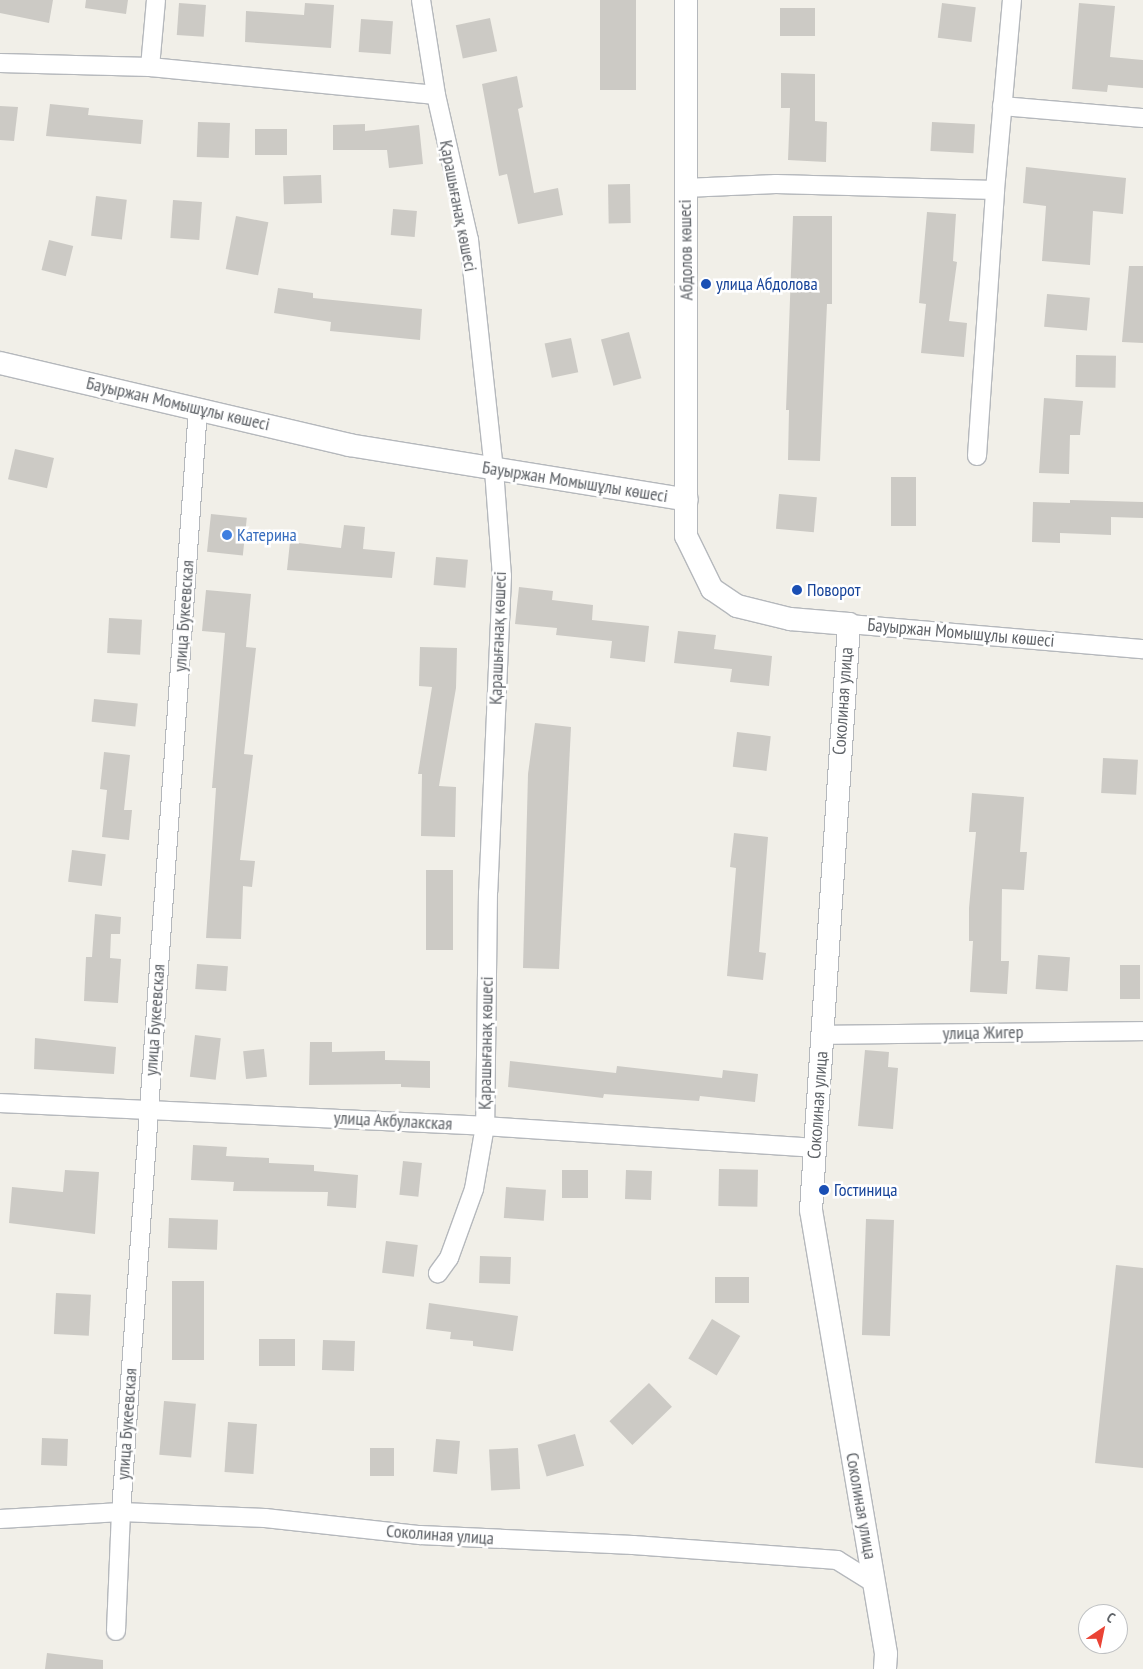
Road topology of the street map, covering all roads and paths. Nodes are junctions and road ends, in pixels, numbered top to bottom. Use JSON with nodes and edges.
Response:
{"nodes":[{"id":1,"x":156,"y":0,"type":"edge"},
{"id":2,"x":421,"y":0,"type":"edge"},
{"id":3,"x":686,"y":0,"type":"edge"},
{"id":4,"x":1012,"y":0,"type":"edge"},
{"id":5,"x":0,"y":63,"type":"edge"},
{"id":6,"x":150,"y":67,"type":"junction"},
{"id":7,"x":436,"y":95,"type":"junction"},
{"id":8,"x":1002,"y":106,"type":"junction"},
{"id":9,"x":1143,"y":118,"type":"edge"},
{"id":10,"x":685,"y":188,"type":"junction"},
{"id":11,"x":995,"y":190,"type":"junction"},
{"id":12,"x":0,"y":364,"type":"edge"},
{"id":13,"x":198,"y":408,"type":"junction"},
{"id":14,"x":977,"y":456,"type":"dead end"},
{"id":15,"x":494,"y":470,"type":"junction"},
{"id":16,"x":687,"y":500,"type":"junction"},
{"id":17,"x":849,"y":624,"type":"junction"},
{"id":18,"x":1143,"y":649,"type":"edge"},
{"id":19,"x":1143,"y":1031,"type":"edge"},
{"id":20,"x":822,"y":1035,"type":"junction"},
{"id":21,"x":0,"y":1103,"type":"edge"},
{"id":22,"x":148,"y":1108,"type":"junction"},
{"id":23,"x":485,"y":1126,"type":"junction"},
{"id":24,"x":815,"y":1148,"type":"junction"},
{"id":25,"x":438,"y":1273,"type":"dead end"},
{"id":26,"x":121,"y":1512,"type":"junction"},
{"id":27,"x":0,"y":1519,"type":"edge"},
{"id":28,"x":874,"y":1583,"type":"junction"},
{"id":29,"x":116,"y":1631,"type":"dead end"},
{"id":30,"x":885,"y":1669,"type":"edge"}],
"edges":[{"from":1,"to":6,"type":"street"},
{"from":2,"to":7,"type":"street","name":"Қарашығанақ көшесі"},
{"from":3,"to":10,"type":"street","name":"Абдолов көшесі"},
{"from":4,"to":8,"type":"street"},
{"from":5,"to":6,"type":"street"},
{"from":6,"to":7,"type":"street"},
{"from":7,"to":15,"type":"street","name":"Қарашығанақ көшесі"},
{"from":8,"to":9,"type":"street"},
{"from":8,"to":11,"type":"street"},
{"from":10,"to":11,"type":"street"},
{"from":10,"to":16,"type":"street","name":"Абдолов көшесі"},
{"from":11,"to":14,"type":"street"},
{"from":12,"to":13,"type":"street","name":"Бауыржан Момышұлы көшесі"},
{"from":13,"to":15,"type":"street","name":"Бауыржан Момышұлы көшесі"},
{"from":13,"to":22,"type":"street","name":"улица Букеевская"},
{"from":15,"to":16,"type":"street","name":"Бауыржан Момышұлы көшесі"},
{"from":15,"to":23,"type":"street","name":"Қарашығанақ көшесі"},
{"from":16,"to":17,"type":"street","name":"Бауыржан Момышұлы көшесі"},
{"from":17,"to":18,"type":"street","name":"Бауыржан Момышұлы көшесі"},
{"from":17,"to":20,"type":"street","name":"Соколиная улица"},
{"from":19,"to":20,"type":"street","name":"улица Жигер"},
{"from":20,"to":24,"type":"street","name":"Соколиная улица"},
{"from":21,"to":22,"type":"street","name":"улица Акбулакская"},
{"from":22,"to":23,"type":"street","name":"улица Акбулакская"},
{"from":22,"to":26,"type":"street","name":"улица Букеевская"},
{"from":23,"to":24,"type":"street","name":"улица Акбулакская"},
{"from":23,"to":25,"type":"street","name":"Қарашығанақ көшесі"},
{"from":24,"to":28,"type":"street","name":"Соколиная улица"},
{"from":26,"to":27,"type":"street","name":"Соколиная улица"},
{"from":26,"to":28,"type":"street","name":"Соколиная улица"},
{"from":26,"to":29,"type":"street","name":"улица Букеевская"},
{"from":28,"to":30,"type":"street","name":"Соколиная улица"}]}
